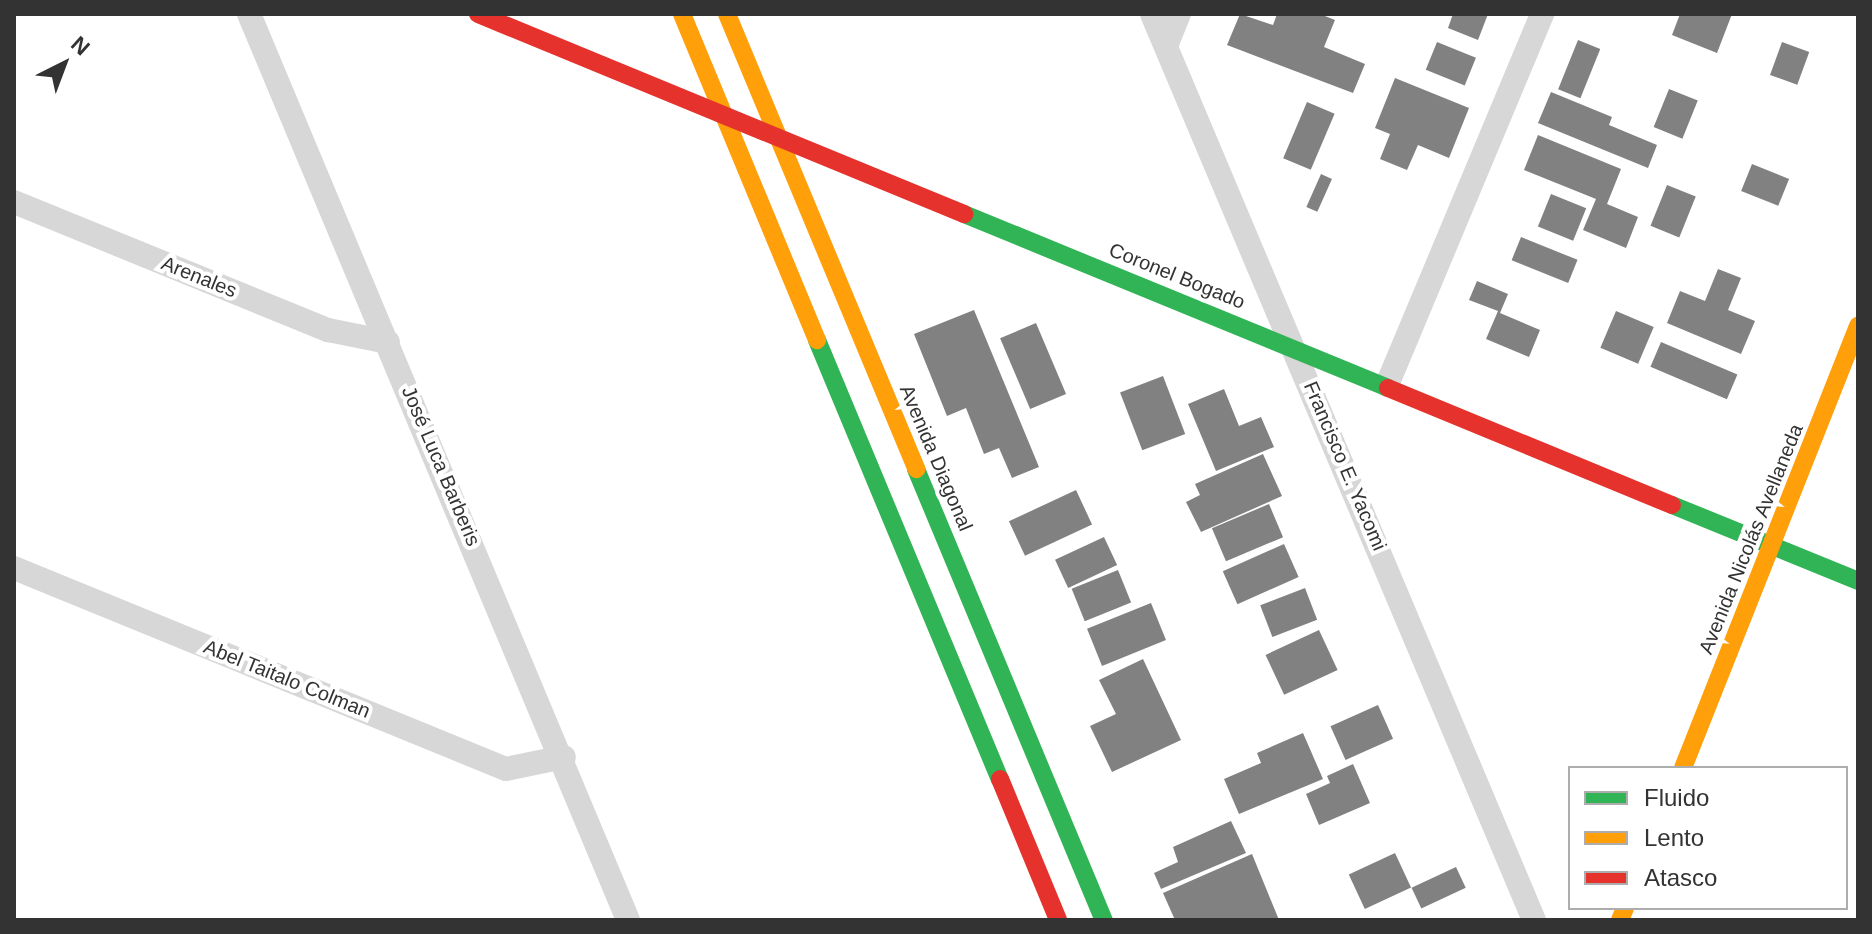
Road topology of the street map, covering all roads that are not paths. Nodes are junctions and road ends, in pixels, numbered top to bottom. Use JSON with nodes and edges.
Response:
{"nodes":[{"id":1,"x":249,"y":14,"type":"edge"},
{"id":2,"x":478,"y":14,"type":"edge"},
{"id":3,"x":682,"y":14,"type":"edge"},
{"id":4,"x":727,"y":14,"type":"edge"},
{"id":5,"x":1152,"y":14,"type":"edge"},
{"id":6,"x":1179,"y":14,"type":"edge"},
{"id":7,"x":1542,"y":14,"type":"edge"},
{"id":8,"x":1166,"y":46,"type":"junction"},
{"id":9,"x":723,"y":113,"type":"junction"},
{"id":10,"x":778,"y":137,"type":"junction"},
{"id":11,"x":14,"y":202,"type":"edge"},
{"id":12,"x":1858,"y":325,"type":"edge"},
{"id":13,"x":388,"y":342,"type":"junction"},
{"id":14,"x":1296,"y":349,"type":"junction"},
{"id":15,"x":1387,"y":385,"type":"junction"},
{"id":16,"x":1774,"y":548,"type":"junction"},
{"id":17,"x":14,"y":568,"type":"edge"},
{"id":18,"x":1858,"y":581,"type":"edge"},
{"id":19,"x":564,"y":757,"type":"junction"},
{"id":20,"x":1684,"y":766,"type":"edge"},
{"id":21,"x":628,"y":920,"type":"edge"},
{"id":22,"x":1058,"y":920,"type":"edge"},
{"id":23,"x":1104,"y":920,"type":"edge"},
{"id":24,"x":1534,"y":920,"type":"edge"}],
"edges":[{"from":1,"to":13,"type":"street","name":"José Luca Barberis"},
{"from":2,"to":9,"type":"main road","name":"Coronel Bogado"},
{"from":3,"to":9,"type":"main road"},
{"from":4,"to":10,"type":"main road","name":"Avenida Diagonal"},
{"from":5,"to":8,"type":"street","name":"Francisco E. Yacomi"},
{"from":6,"to":8,"type":"street"},
{"from":7,"to":15,"type":"street"},
{"from":8,"to":14,"type":"street","name":"Francisco E. Yacomi"},
{"from":9,"to":10,"type":"main road","name":"Coronel Bogado"},
{"from":9,"to":22,"type":"main road"},
{"from":10,"to":14,"type":"main road","name":"Coronel Bogado"},
{"from":10,"to":23,"type":"main road","name":"Avenida Diagonal"},
{"from":11,"to":13,"type":"street","name":"Arenales"},
{"from":12,"to":16,"type":"main road","name":"Avenida Nicolás Avellaneda"},
{"from":13,"to":19,"type":"street","name":"José Luca Barberis"},
{"from":14,"to":15,"type":"main road","name":"Coronel Bogado"},
{"from":14,"to":24,"type":"street","name":"Francisco E. Yacomi"},
{"from":15,"to":16,"type":"main road","name":"Coronel Bogado"},
{"from":16,"to":18,"type":"main road","name":"Coronel Bogado"},
{"from":16,"to":20,"type":"main road","name":"Avenida Nicolás Avellaneda"},
{"from":17,"to":19,"type":"street","name":"Abel Taitalo Colman"},
{"from":19,"to":21,"type":"street","name":"José Luca Barberis"}]}
